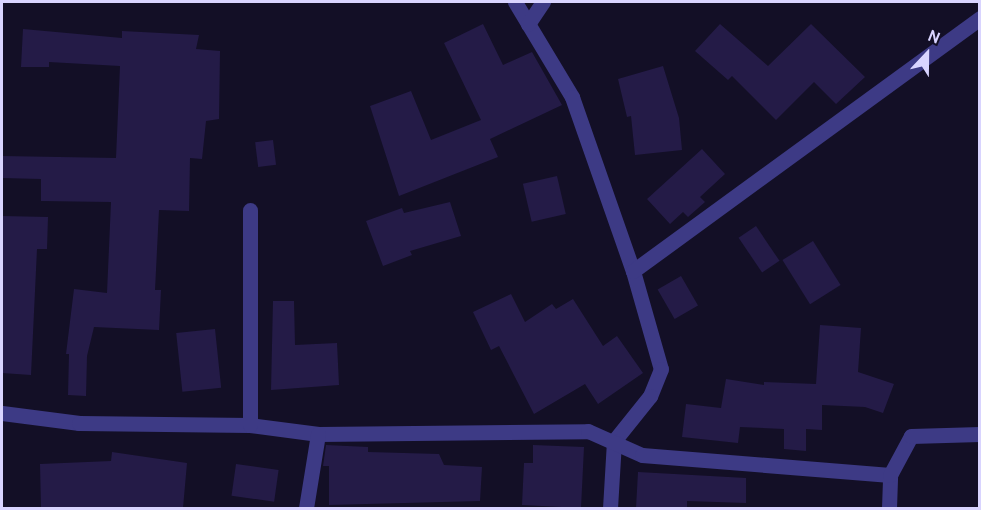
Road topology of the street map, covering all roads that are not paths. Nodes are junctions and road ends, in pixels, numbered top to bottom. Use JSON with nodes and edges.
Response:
{"nodes":[{"id":1,"x":515,"y":2,"type":"edge"},
{"id":2,"x":543,"y":2,"type":"edge"},
{"id":3,"x":980,"y":18,"type":"edge"},
{"id":4,"x":528,"y":24,"type":"junction"},
{"id":5,"x":250,"y":210,"type":"dead end"},
{"id":6,"x":633,"y":271,"type":"junction"},
{"id":7,"x":2,"y":413,"type":"edge"},
{"id":8,"x":250,"y":425,"type":"junction"},
{"id":9,"x":318,"y":434,"type":"junction"},
{"id":10,"x":980,"y":434,"type":"edge"},
{"id":11,"x":614,"y":441,"type":"junction"},
{"id":12,"x":890,"y":475,"type":"junction"},
{"id":13,"x":306,"y":508,"type":"edge"},
{"id":14,"x":610,"y":508,"type":"edge"},
{"id":15,"x":889,"y":508,"type":"edge"}],
"edges":[{"from":1,"to":4,"type":"street"},
{"from":2,"to":4,"type":"street"},
{"from":3,"to":6,"type":"street"},
{"from":4,"to":6,"type":"street"},
{"from":5,"to":8,"type":"street"},
{"from":6,"to":11,"type":"street"},
{"from":7,"to":8,"type":"street"},
{"from":8,"to":9,"type":"street"},
{"from":9,"to":11,"type":"street"},
{"from":9,"to":13,"type":"street"},
{"from":10,"to":12,"type":"street"},
{"from":11,"to":12,"type":"street"},
{"from":11,"to":14,"type":"street"},
{"from":12,"to":15,"type":"street"}]}
